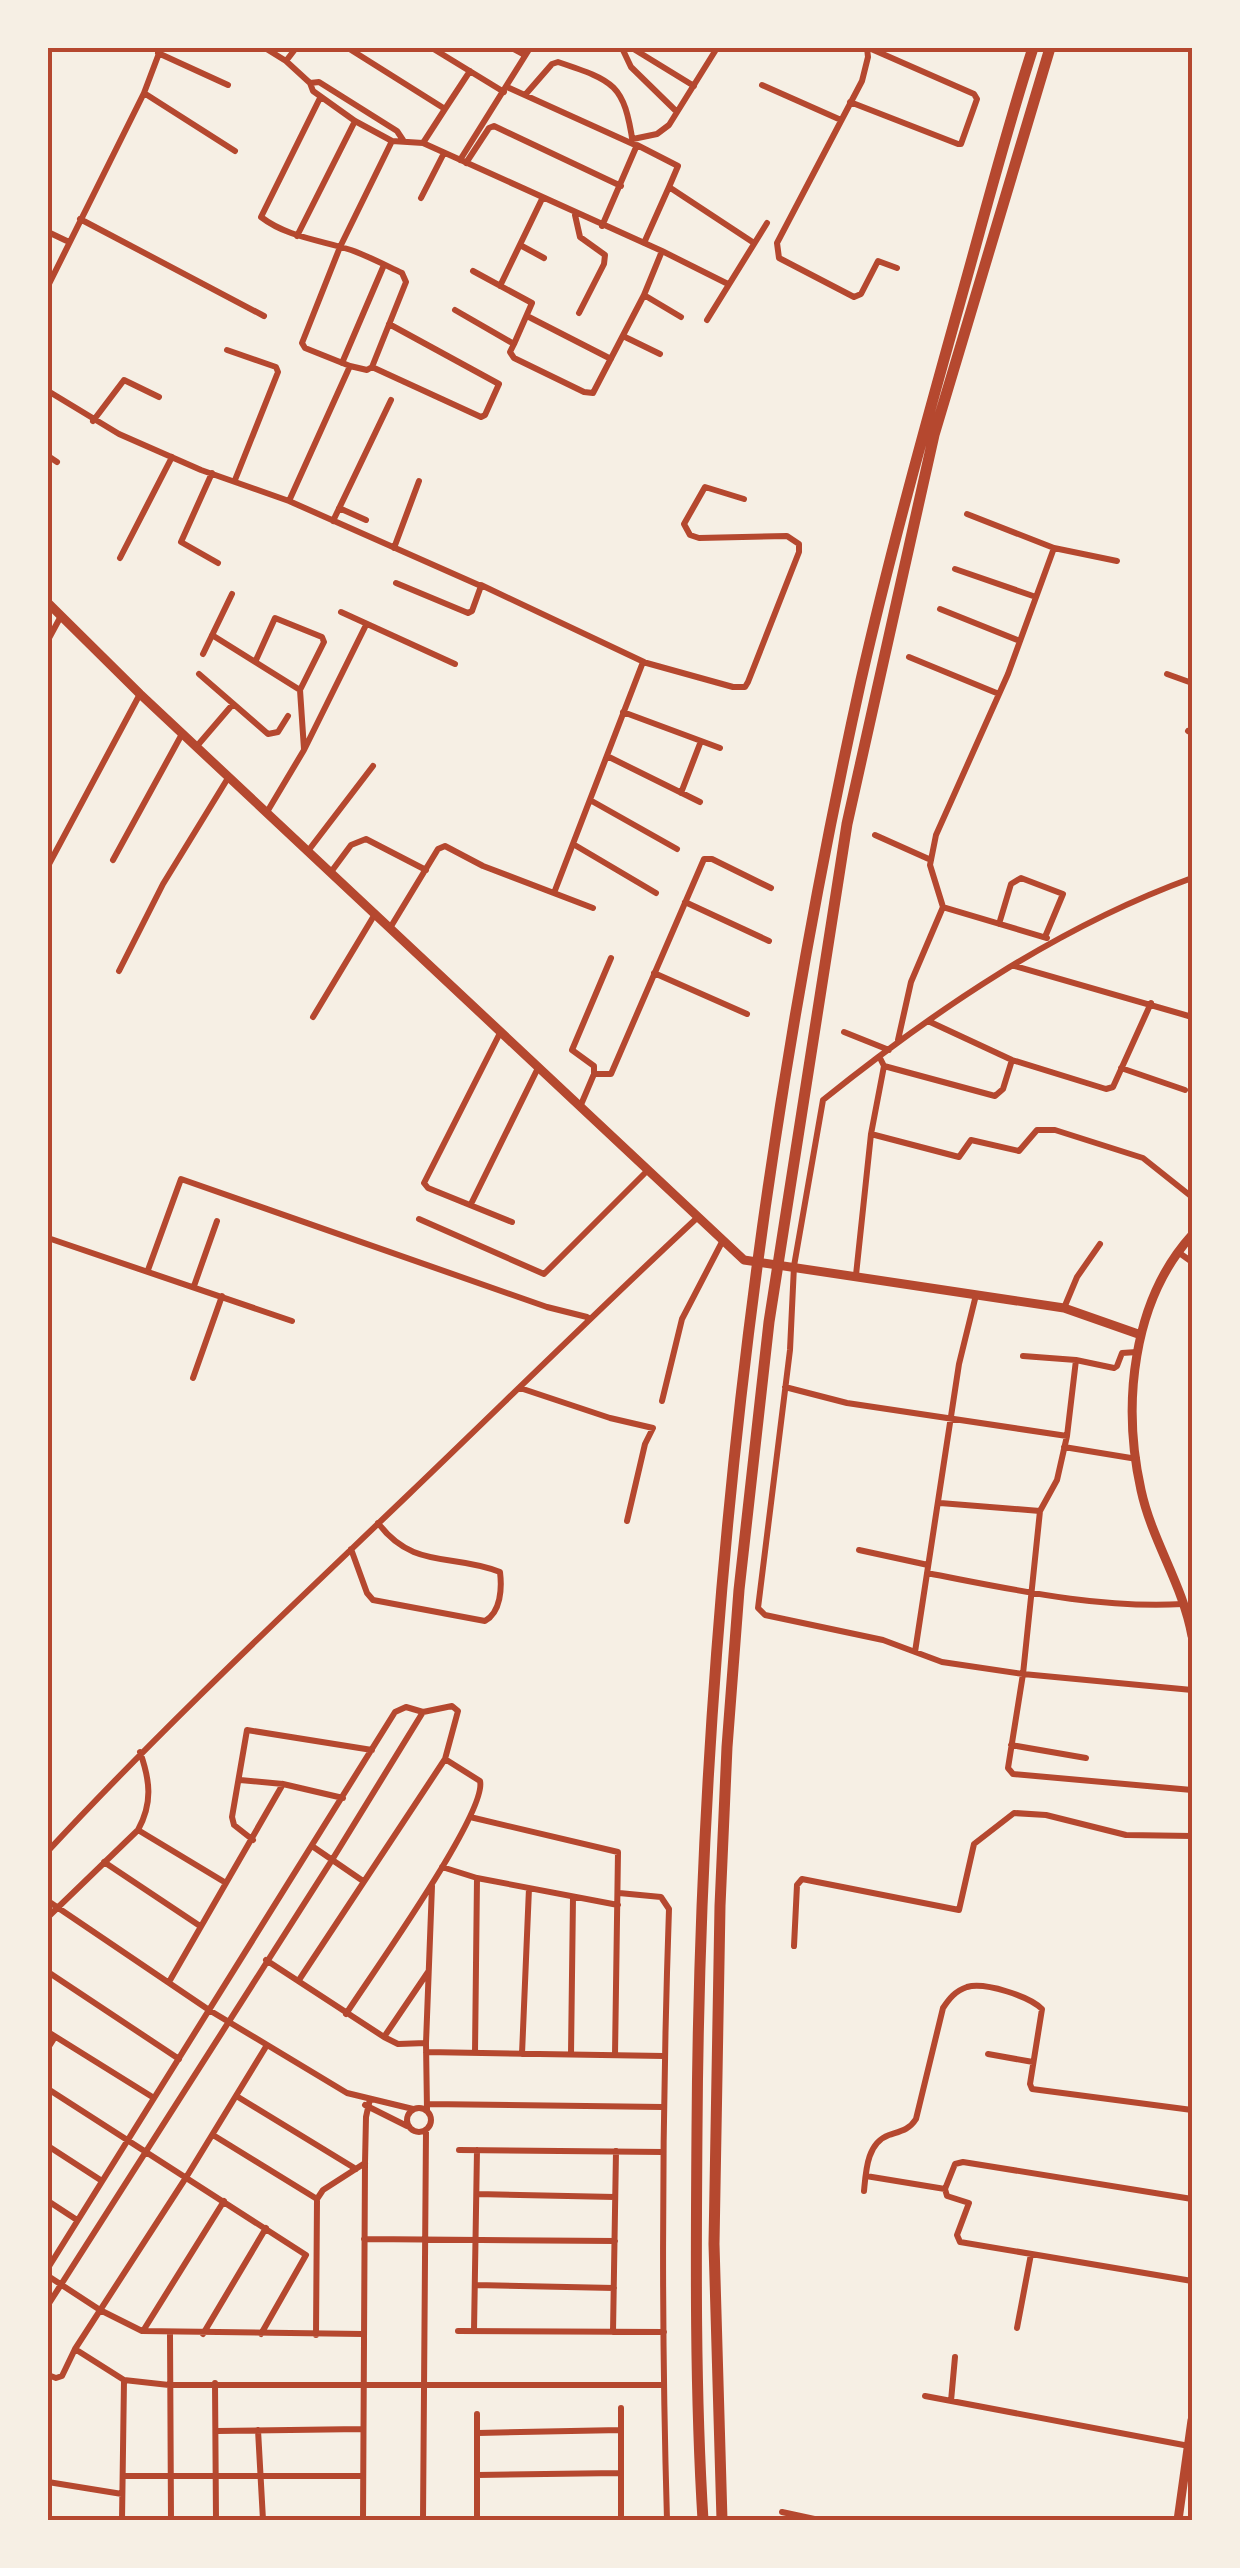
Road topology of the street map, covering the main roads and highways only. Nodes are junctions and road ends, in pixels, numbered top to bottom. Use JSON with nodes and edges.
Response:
{"nodes":[{"id":1,"x":1033,"y":48,"type":"edge"},
{"id":2,"x":1050,"y":48,"type":"edge"},
{"id":3,"x":48,"y":603,"type":"edge"},
{"id":4,"x":1192,"y":1235,"type":"edge"},
{"id":5,"x":1141,"y":1334,"type":"junction"},
{"id":6,"x":1192,"y":1636,"type":"edge"},
{"id":7,"x":1192,"y":2420,"type":"edge"},
{"id":8,"x":703,"y":2520,"type":"edge"},
{"id":9,"x":722,"y":2520,"type":"edge"},
{"id":10,"x":1178,"y":2520,"type":"edge"}],
"edges":[{"from":1,"to":8,"type":"highway"},
{"from":2,"to":9,"type":"highway"},
{"from":3,"to":5,"type":"main road"},
{"from":4,"to":5,"type":"main road"},
{"from":5,"to":6,"type":"main road"},
{"from":7,"to":10,"type":"main road"}]}
